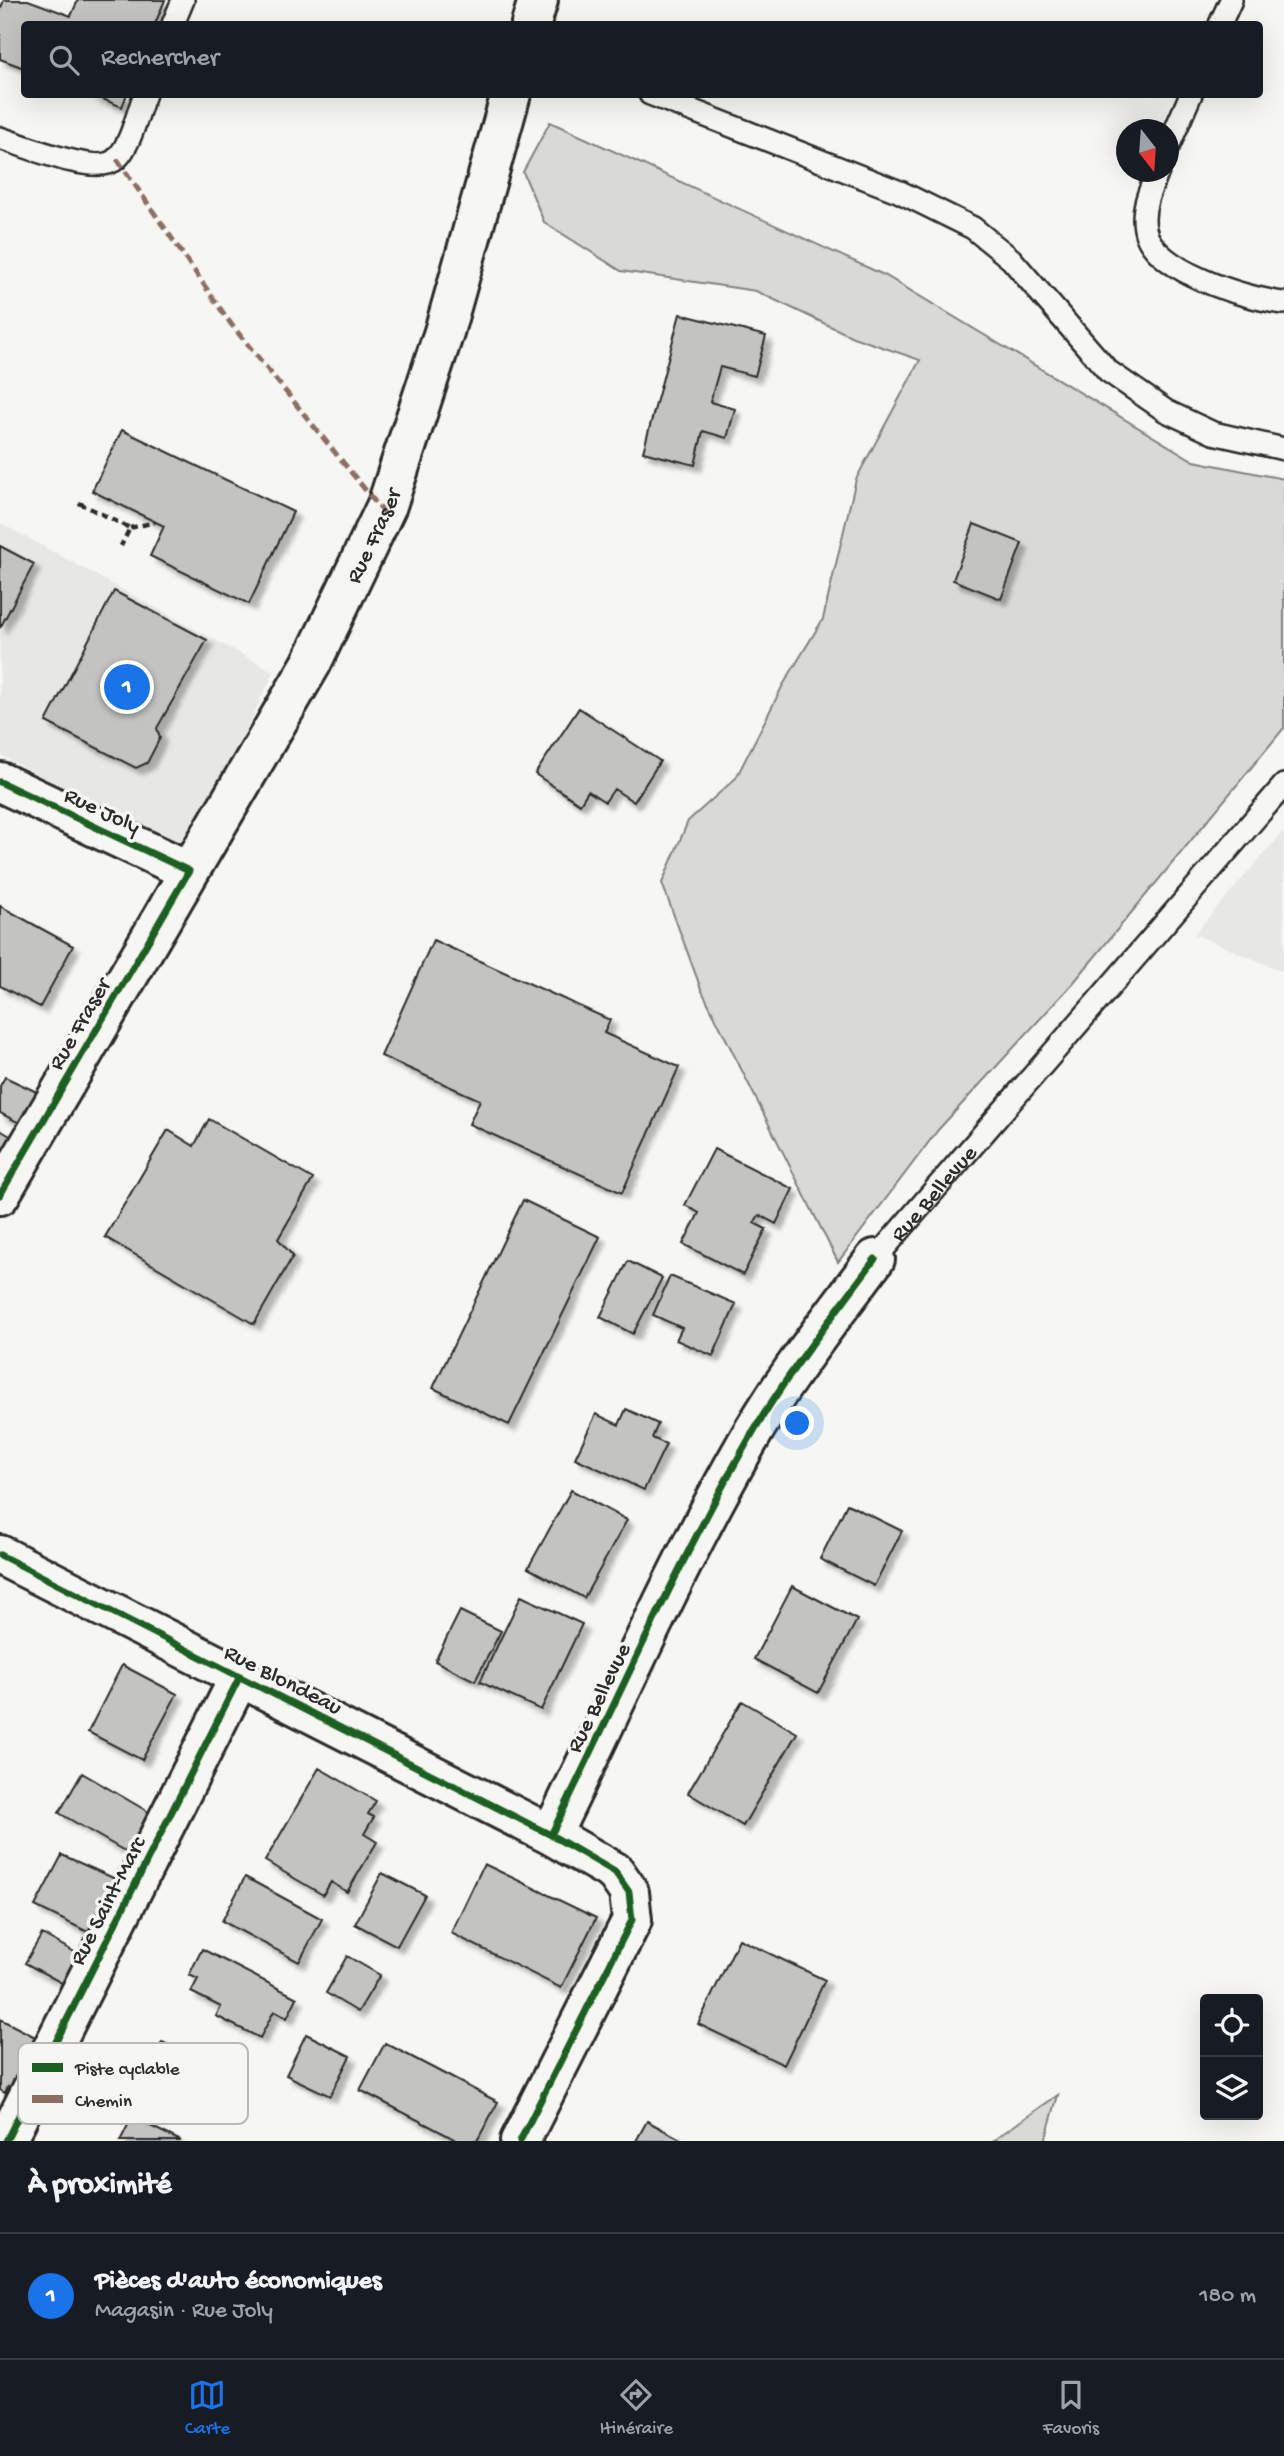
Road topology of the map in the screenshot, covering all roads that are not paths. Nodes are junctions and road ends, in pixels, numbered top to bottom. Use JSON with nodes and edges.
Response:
{"nodes":[{"id":1,"x":183,"y":0,"type":"edge"},
{"id":2,"x":538,"y":0,"type":"edge"},
{"id":3,"x":1231,"y":0,"type":"edge"},
{"id":4,"x":174,"y":21,"type":"edge"},
{"id":5,"x":532,"y":21,"type":"edge"},
{"id":6,"x":1221,"y":21,"type":"edge"},
{"id":7,"x":143,"y":98,"type":"edge"},
{"id":8,"x":510,"y":98,"type":"edge"},
{"id":9,"x":660,"y":98,"type":"edge"},
{"id":10,"x":1189,"y":98,"type":"edge"},
{"id":11,"x":1179,"y":122,"type":"edge"},
{"id":12,"x":0,"y":138,"type":"edge"},
{"id":13,"x":1155,"y":182,"type":"edge"},
{"id":14,"x":1284,"y":303,"type":"edge"},
{"id":15,"x":1284,"y":449,"type":"edge"},
{"id":16,"x":0,"y":782,"type":"edge"},
{"id":17,"x":1284,"y":785,"type":"edge"},
{"id":18,"x":189,"y":871,"type":"junction"},
{"id":19,"x":0,"y":1195,"type":"edge"},
{"id":20,"x":875,"y":1259,"type":"joint"},
{"id":21,"x":0,"y":1555,"type":"edge"},
{"id":22,"x":240,"y":1676,"type":"junction"},
{"id":23,"x":551,"y":1835,"type":"junction"},
{"id":24,"x":55,"y":2043,"type":"edge"},
{"id":25,"x":18,"y":2117,"type":"edge"},
{"id":26,"x":6,"y":2141,"type":"edge"},
{"id":27,"x":520,"y":2141,"type":"edge"}],
"edges":[{"from":1,"to":4,"type":"lane"},
{"from":2,"to":5,"type":"street"},
{"from":3,"to":6,"type":"lane"},
{"from":7,"to":12,"type":"lane"},
{"from":8,"to":18,"type":"street","name":"Rue Fraser"},
{"from":9,"to":15,"type":"lane"},
{"from":10,"to":11,"type":"lane"},
{"from":13,"to":14,"type":"lane"},
{"from":16,"to":18,"type":"street","name":"Rue Joly"},
{"from":17,"to":20,"type":"lane","name":"Rue Bellevue"},
{"from":18,"to":19,"type":"street","name":"Rue Fraser"},
{"from":20,"to":23,"type":"street","name":"Rue Bellevue"},
{"from":21,"to":22,"type":"street","name":"Rue Blondeau"},
{"from":22,"to":23,"type":"street","name":"Rue Blondeau"},
{"from":22,"to":24,"type":"street","name":"Rue Saint-Marc"},
{"from":23,"to":27,"type":"street"},
{"from":25,"to":26,"type":"street","name":"Rue Saint-Marc"}]}
